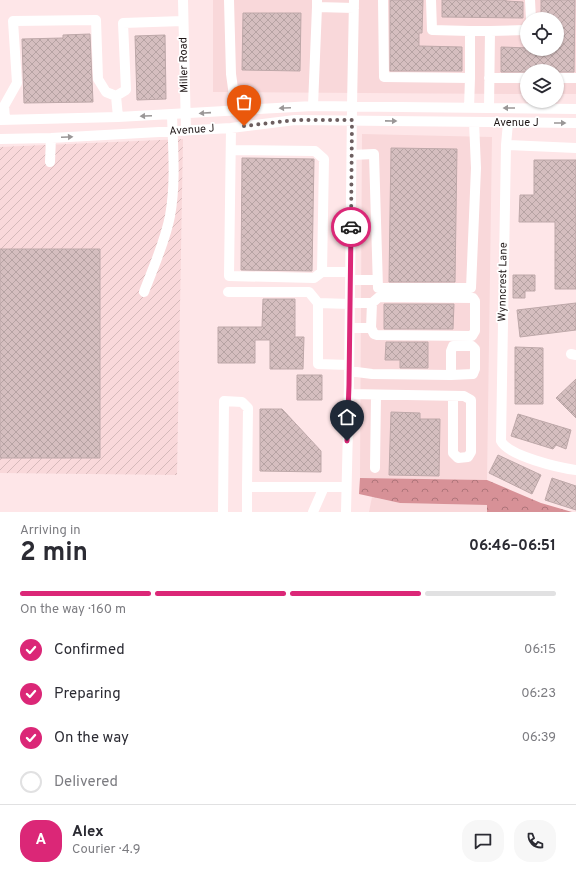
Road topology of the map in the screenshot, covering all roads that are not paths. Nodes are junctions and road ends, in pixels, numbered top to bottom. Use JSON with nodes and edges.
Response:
{"nodes":[{"id":1,"x":183,"y":0,"type":"edge"},
{"id":2,"x":229,"y":0,"type":"edge"},
{"id":3,"x":383,"y":0,"type":"edge"},
{"id":4,"x":431,"y":0,"type":"edge"},
{"id":5,"x":530,"y":0,"type":"edge"},
{"id":6,"x":317,"y":3,"type":"edge"},
{"id":7,"x":354,"y":4,"type":"edge"},
{"id":8,"x":531,"y":12,"type":"edge"},
{"id":9,"x":183,"y":21,"type":"junction"},
{"id":10,"x":520,"y":30,"type":"edge"},
{"id":11,"x":470,"y":31,"type":"junction"},
{"id":12,"x":490,"y":31,"type":"junction"},
{"id":13,"x":470,"y":78,"type":"junction"},
{"id":14,"x":489,"y":78,"type":"junction"},
{"id":15,"x":520,"y":78,"type":"edge"},
{"id":16,"x":564,"y":78,"type":"edge"},
{"id":17,"x":576,"y":78,"type":"edge"},
{"id":18,"x":4,"y":96,"type":"edge"},
{"id":19,"x":116,"y":96,"type":"junction"},
{"id":20,"x":313,"y":106,"type":"junction"},
{"id":21,"x":352,"y":106,"type":"junction"},
{"id":22,"x":469,"y":108,"type":"junction"},
{"id":23,"x":488,"y":108,"type":"junction"},
{"id":24,"x":576,"y":109,"type":"edge"},
{"id":25,"x":236,"y":110,"type":"junction"},
{"id":26,"x":185,"y":114,"type":"junction"},
{"id":27,"x":172,"y":115,"type":"junction"},
{"id":28,"x":118,"y":117,"type":"junction"},
{"id":29,"x":3,"y":119,"type":"edge"},
{"id":30,"x":352,"y":120,"type":"junction"},
{"id":31,"x":474,"y":122,"type":"junction"},
{"id":32,"x":508,"y":123,"type":"junction"},
{"id":33,"x":576,"y":123,"type":"edge"},
{"id":34,"x":231,"y":128,"type":"junction"},
{"id":35,"x":186,"y":130,"type":"junction"},
{"id":36,"x":173,"y":132,"type":"junction"},
{"id":37,"x":51,"y":138,"type":"junction"},
{"id":38,"x":0,"y":139,"type":"edge"},
{"id":39,"x":506,"y":145,"type":"junction"},
{"id":40,"x":576,"y":148,"type":"edge"},
{"id":41,"x":230,"y":150,"type":"junction"},
{"id":42,"x":352,"y":155,"type":"junction"},
{"id":43,"x":50,"y":162,"type":"dead end"},
{"id":44,"x":322,"y":272,"type":"junction"},
{"id":45,"x":350,"y":276,"type":"junction"},
{"id":46,"x":377,"y":280,"type":"junction"},
{"id":47,"x":144,"y":292,"type":"dead end"},
{"id":48,"x":228,"y":292,"type":"dead end"},
{"id":49,"x":318,"y":303,"type":"junction"},
{"id":50,"x":350,"y":303,"type":"junction"},
{"id":51,"x":372,"y":303,"type":"junction"},
{"id":52,"x":350,"y":328,"type":"junction"},
{"id":53,"x":372,"y":328,"type":"junction"},
{"id":54,"x":349,"y":368,"type":"junction"},
{"id":55,"x":451,"y":374,"type":"dead end"},
{"id":56,"x":349,"y":394,"type":"junction"},
{"id":57,"x":376,"y":395,"type":"junction"},
{"id":58,"x":453,"y":396,"type":"junction"},
{"id":59,"x":375,"y":468,"type":"dead end"},
{"id":60,"x":576,"y":470,"type":"edge"},
{"id":61,"x":247,"y":486,"type":"junction"},
{"id":62,"x":324,"y":487,"type":"junction"},
{"id":63,"x":346,"y":487,"type":"junction"},
{"id":64,"x":223,"y":512,"type":"edge"},
{"id":65,"x":247,"y":512,"type":"edge"},
{"id":66,"x":312,"y":512,"type":"edge"},
{"id":67,"x":346,"y":512,"type":"edge"}],
"edges":[{"from":1,"to":9,"type":"street","name":"Miller Road"},
{"from":2,"to":25,"type":"street"},
{"from":3,"to":13,"type":"street"},
{"from":4,"to":11,"type":"street"},
{"from":5,"to":8,"type":"street"},
{"from":6,"to":7,"type":"street"},
{"from":6,"to":20,"type":"street"},
{"from":7,"to":21,"type":"street"},
{"from":9,"to":19,"type":"street"},
{"from":9,"to":26,"type":"street","name":"Miller Road"},
{"from":10,"to":12,"type":"street"},
{"from":11,"to":12,"type":"street"},
{"from":11,"to":13,"type":"street"},
{"from":12,"to":14,"type":"street"},
{"from":13,"to":22,"type":"street"},
{"from":14,"to":15,"type":"street"},
{"from":14,"to":23,"type":"street"},
{"from":16,"to":17,"type":"street"},
{"from":18,"to":19,"type":"street"},
{"from":18,"to":29,"type":"street"},
{"from":19,"to":28,"type":"street"},
{"from":20,"to":21,"type":"street","name":"Avenue J"},
{"from":20,"to":25,"type":"street","name":"Avenue J","one_way":true},
{"from":21,"to":22,"type":"street","name":"Avenue J"},
{"from":21,"to":30,"type":"street"},
{"from":22,"to":23,"type":"street","name":"Avenue J"},
{"from":24,"to":23,"type":"street","name":"Avenue J","one_way":true},
{"from":25,"to":26,"type":"street","name":"Avenue J","one_way":true},
{"from":26,"to":27,"type":"street","name":"Avenue J"},
{"from":26,"to":35,"type":"street","name":"Miller Road"},
{"from":27,"to":28,"type":"street","name":"Avenue J","one_way":true},
{"from":27,"to":36,"type":"street"},
{"from":28,"to":29,"type":"street","name":"Avenue J"},
{"from":30,"to":31,"type":"street","name":"Avenue J","one_way":true},
{"from":30,"to":34,"type":"street","name":"Avenue J"},
{"from":30,"to":42,"type":"street"},
{"from":31,"to":32,"type":"street","name":"Avenue J"},
{"from":31,"to":46,"type":"street"},
{"from":32,"to":33,"type":"street","name":"Avenue J","one_way":true},
{"from":32,"to":39,"type":"street","name":"Wynncrest Lane"},
{"from":34,"to":35,"type":"street","name":"Avenue J"},
{"from":34,"to":41,"type":"street"},
{"from":35,"to":36,"type":"street","name":"Avenue J"},
{"from":37,"to":36,"type":"street","name":"Avenue J","one_way":true},
{"from":36,"to":47,"type":"street"},
{"from":37,"to":38,"type":"street","name":"Avenue J"},
{"from":37,"to":43,"type":"street"},
{"from":39,"to":40,"type":"street"},
{"from":39,"to":60,"type":"street","name":"Wynncrest Lane"},
{"from":41,"to":44,"type":"street"},
{"from":41,"to":44,"type":"street"},
{"from":42,"to":45,"type":"street"},
{"from":42,"to":46,"type":"street"},
{"from":44,"to":45,"type":"street"},
{"from":45,"to":46,"type":"street"},
{"from":45,"to":50,"type":"street"},
{"from":48,"to":49,"type":"street"},
{"from":49,"to":50,"type":"street"},
{"from":49,"to":54,"type":"street"},
{"from":50,"to":51,"type":"street"},
{"from":50,"to":52,"type":"street"},
{"from":51,"to":53,"type":"street"},
{"from":51,"to":53,"type":"street"},
{"from":52,"to":53,"type":"street"},
{"from":52,"to":54,"type":"street"},
{"from":54,"to":55,"type":"street"},
{"from":54,"to":56,"type":"street"},
{"from":56,"to":57,"type":"street"},
{"from":56,"to":63,"type":"street"},
{"from":57,"to":58,"type":"street"},
{"from":57,"to":59,"type":"street"},
{"from":58,"to":58,"type":"street"},
{"from":61,"to":62,"type":"street"},
{"from":61,"to":64,"type":"street"},
{"from":61,"to":65,"type":"street"},
{"from":62,"to":63,"type":"street"},
{"from":62,"to":66,"type":"street"},
{"from":63,"to":67,"type":"street"}]}
